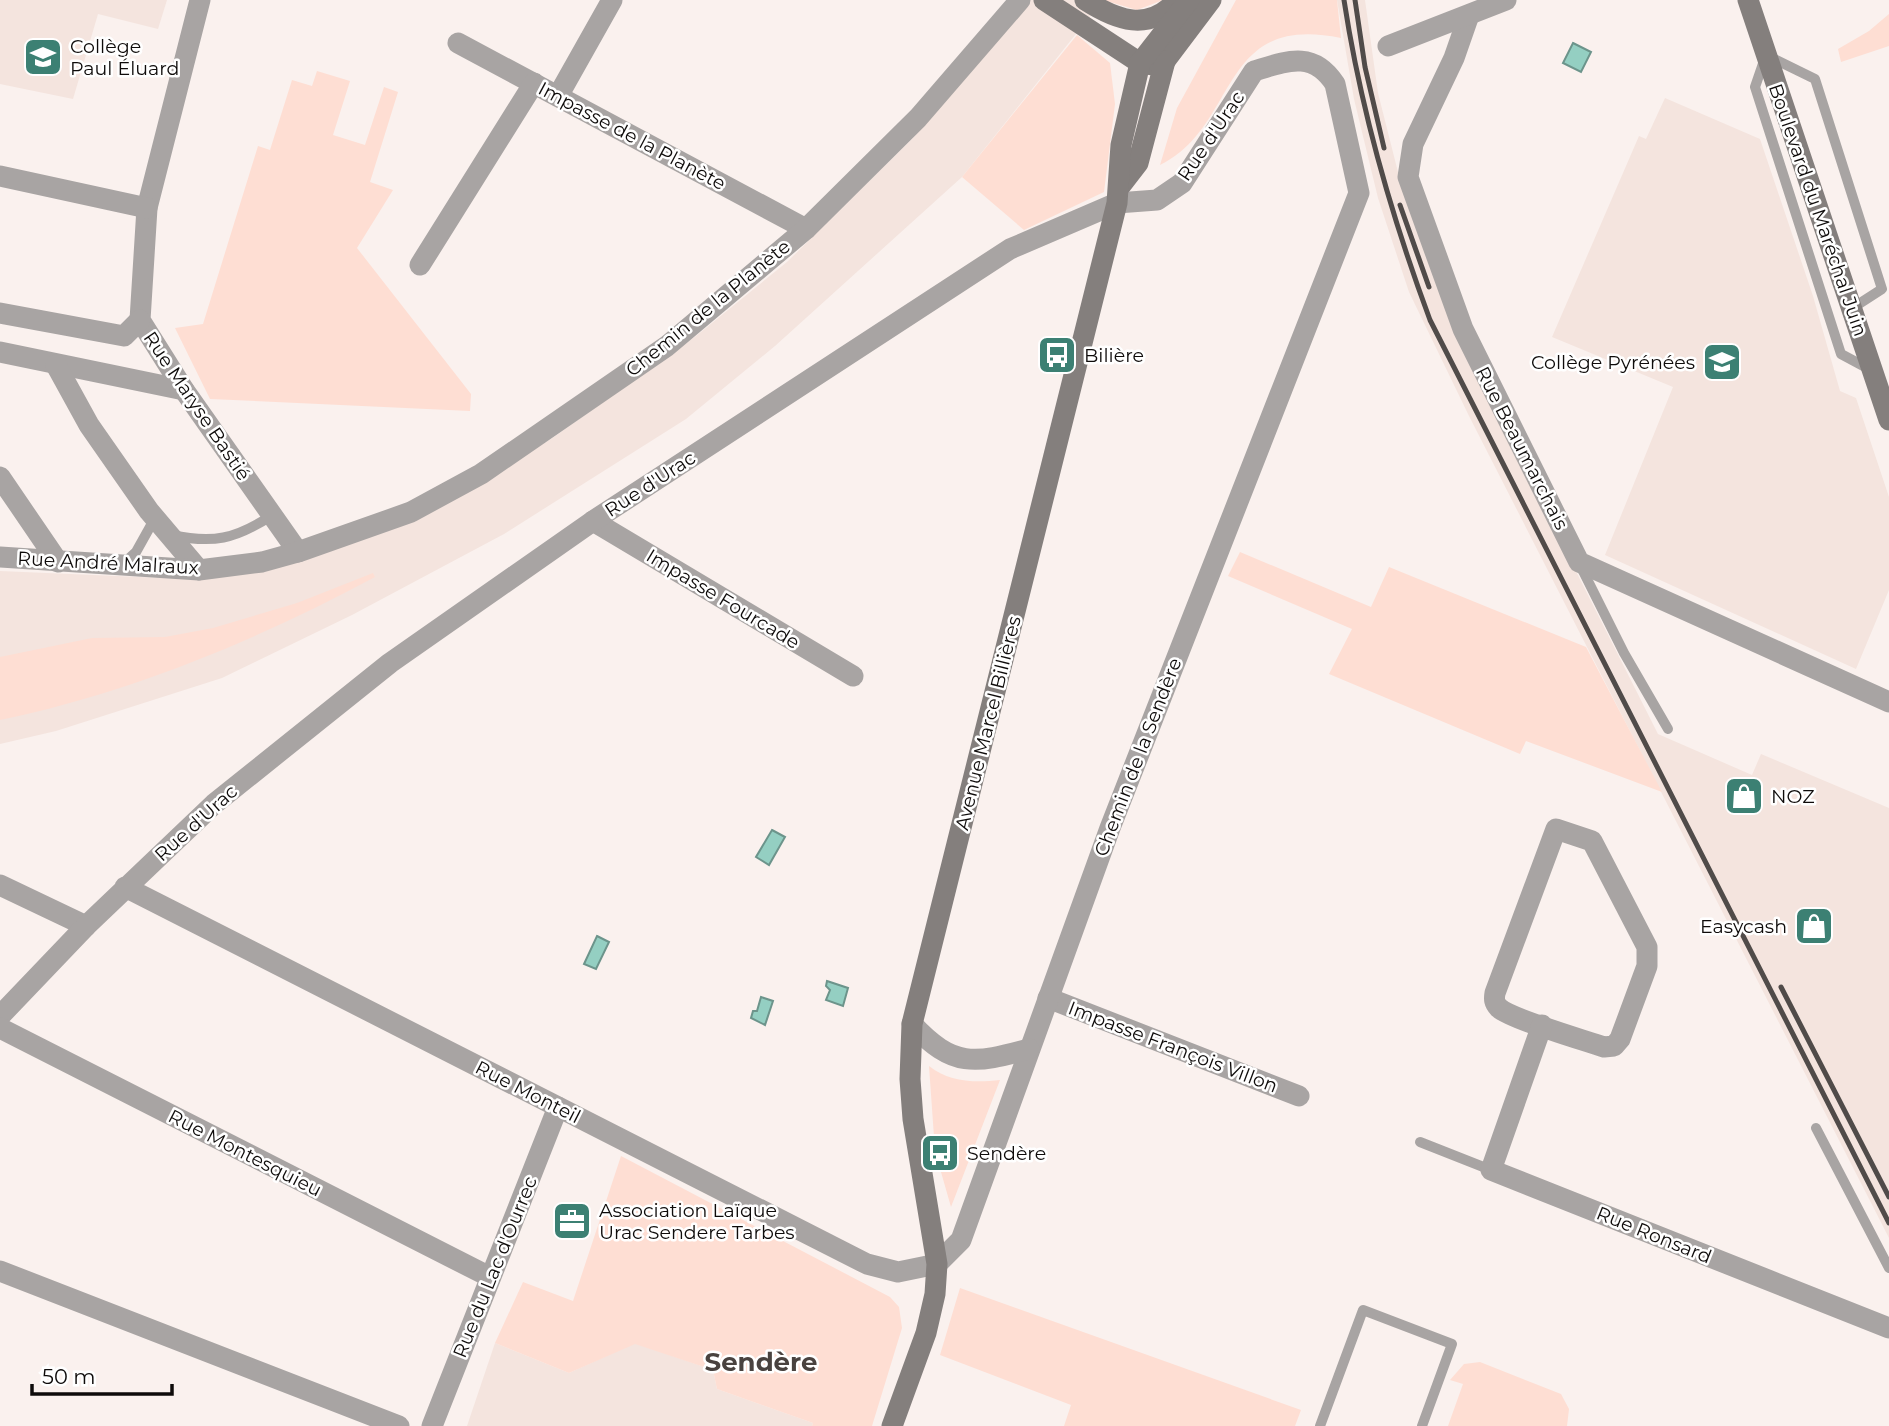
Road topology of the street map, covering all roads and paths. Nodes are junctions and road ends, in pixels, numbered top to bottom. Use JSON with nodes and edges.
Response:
{"nodes":[{"id":1,"x":200,"y":0,"type":"edge"},
{"id":2,"x":612,"y":0,"type":"edge"},
{"id":3,"x":1044,"y":0,"type":"edge"},
{"id":4,"x":1085,"y":0,"type":"edge"},
{"id":5,"x":1177,"y":0,"type":"edge"},
{"id":6,"x":1189,"y":0,"type":"edge"},
{"id":7,"x":1211,"y":0,"type":"edge"},
{"id":8,"x":1506,"y":0,"type":"edge"},
{"id":9,"x":1748,"y":0,"type":"edge"},
{"id":10,"x":1018,"y":1,"type":"edge"},
{"id":11,"x":1469,"y":15,"type":"junction"},
{"id":12,"x":1113,"y":18,"type":"junction"},
{"id":13,"x":458,"y":43,"type":"dead end"},
{"id":14,"x":1388,"y":46,"type":"dead end"},
{"id":15,"x":1159,"y":53,"type":"junction"},
{"id":16,"x":1766,"y":55,"type":"junction"},
{"id":17,"x":1140,"y":64,"type":"junction"},
{"id":18,"x":534,"y":83,"type":"junction"},
{"id":19,"x":1335,"y":84,"type":"joint"},
{"id":20,"x":558,"y":96,"type":"junction"},
{"id":21,"x":0,"y":176,"type":"edge"},
{"id":22,"x":1119,"y":194,"type":"junction"},
{"id":23,"x":147,"y":208,"type":"junction"},
{"id":24,"x":806,"y":229,"type":"junction"},
{"id":25,"x":420,"y":265,"type":"dead end"},
{"id":26,"x":1851,"y":309,"type":"junction"},
{"id":27,"x":0,"y":313,"type":"edge"},
{"id":28,"x":141,"y":320,"type":"junction"},
{"id":29,"x":0,"y":352,"type":"edge"},
{"id":30,"x":56,"y":365,"type":"junction"},
{"id":31,"x":1871,"y":370,"type":"junction"},
{"id":32,"x":184,"y":390,"type":"junction"},
{"id":33,"x":1889,"y":420,"type":"edge"},
{"id":34,"x":0,"y":477,"type":"edge"},
{"id":35,"x":271,"y":516,"type":"junction"},
{"id":36,"x":593,"y":522,"type":"junction"},
{"id":37,"x":162,"y":526,"type":"junction"},
{"id":38,"x":298,"y":552,"type":"junction"},
{"id":39,"x":0,"y":557,"type":"edge"},
{"id":40,"x":58,"y":562,"type":"junction"},
{"id":41,"x":1579,"y":562,"type":"junction"},
{"id":42,"x":119,"y":567,"type":"junction"},
{"id":43,"x":199,"y":570,"type":"junction"},
{"id":44,"x":853,"y":676,"type":"dead end"},
{"id":45,"x":1889,"y":702,"type":"edge"},
{"id":46,"x":1668,"y":729,"type":"dead end"},
{"id":47,"x":0,"y":885,"type":"edge"},
{"id":48,"x":125,"y":887,"type":"junction"},
{"id":49,"x":86,"y":926,"type":"junction"},
{"id":50,"x":1048,"y":998,"type":"junction"},
{"id":51,"x":0,"y":1016,"type":"edge"},
{"id":52,"x":912,"y":1024,"type":"junction"},
{"id":53,"x":1542,"y":1025,"type":"junction"},
{"id":54,"x":0,"y":1028,"type":"edge"},
{"id":55,"x":1029,"y":1049,"type":"junction"},
{"id":56,"x":1298,"y":1096,"type":"dead end"},
{"id":57,"x":558,"y":1107,"type":"junction"},
{"id":58,"x":1816,"y":1128,"type":"dead end"},
{"id":59,"x":1420,"y":1142,"type":"dead end"},
{"id":60,"x":1491,"y":1170,"type":"junction"},
{"id":61,"x":937,"y":1265,"type":"junction"},
{"id":62,"x":1889,"y":1268,"type":"edge"},
{"id":63,"x":0,"y":1271,"type":"edge"},
{"id":64,"x":491,"y":1277,"type":"junction"},
{"id":65,"x":1889,"y":1328,"type":"edge"},
{"id":66,"x":399,"y":1426,"type":"edge"},
{"id":67,"x":432,"y":1426,"type":"edge"},
{"id":68,"x":892,"y":1426,"type":"edge"},
{"id":69,"x":1320,"y":1426,"type":"edge"},
{"id":70,"x":1422,"y":1426,"type":"edge"}],
"edges":[{"from":1,"to":23,"type":"street","name":"Rue Maryse Bastié"},
{"from":2,"to":20,"type":"street"},
{"from":3,"to":17,"type":"street"},
{"from":4,"to":12,"type":"street"},
{"from":5,"to":12,"type":"street"},
{"from":6,"to":15,"type":"street"},
{"from":7,"to":15,"type":"street"},
{"from":8,"to":11,"type":"street"},
{"from":9,"to":16,"type":"street","name":"Boulevard du Maréchal Juin"},
{"from":10,"to":24,"type":"street","name":"Chemin de la Planète"},
{"from":11,"to":14,"type":"street"},
{"from":11,"to":41,"type":"street","name":"Rue Beaumarchais"},
{"from":12,"to":15,"type":"street"},
{"from":13,"to":18,"type":"street","name":"Impasse de la Planète"},
{"from":15,"to":17,"type":"street"},
{"from":15,"to":22,"type":"street","name":"Avenue Marcel Billières"},
{"from":16,"to":26,"type":"street","name":"Boulevard du Maréchal Juin"},
{"from":16,"to":26,"type":"lane"},
{"from":16,"to":31,"type":"lane"},
{"from":17,"to":22,"type":"street","name":"Avenue Marcel Billières"},
{"from":18,"to":20,"type":"street","name":"Impasse de la Planète"},
{"from":18,"to":25,"type":"street"},
{"from":19,"to":22,"type":"street","name":"Rue d'Urac"},
{"from":19,"to":50,"type":"street","name":"Chemin de la Sendère"},
{"from":20,"to":24,"type":"street","name":"Impasse de la Planète"},
{"from":21,"to":23,"type":"street"},
{"from":22,"to":36,"type":"street","name":"Rue d'Urac"},
{"from":22,"to":52,"type":"street","name":"Avenue Marcel Billières"},
{"from":23,"to":28,"type":"street","name":"Rue Maryse Bastié"},
{"from":24,"to":38,"type":"street","name":"Chemin de la Planète"},
{"from":26,"to":31,"type":"street","name":"Boulevard du Maréchal Juin"},
{"from":27,"to":28,"type":"street"},
{"from":28,"to":32,"type":"street","name":"Rue Maryse Bastié"},
{"from":29,"to":30,"type":"street"},
{"from":30,"to":32,"type":"street"},
{"from":30,"to":37,"type":"street"},
{"from":31,"to":33,"type":"street","name":"Boulevard du Maréchal Juin"},
{"from":32,"to":35,"type":"street","name":"Rue Maryse Bastié"},
{"from":34,"to":40,"type":"street"},
{"from":35,"to":37,"type":"lane"},
{"from":35,"to":38,"type":"street","name":"Rue Maryse Bastié"},
{"from":36,"to":44,"type":"street","name":"Impasse Fourcade"},
{"from":36,"to":48,"type":"street","name":"Rue d'Urac"},
{"from":37,"to":42,"type":"lane"},
{"from":37,"to":43,"type":"street"},
{"from":38,"to":43,"type":"street","name":"Rue André Malraux"},
{"from":39,"to":40,"type":"street","name":"Rue André Malraux"},
{"from":40,"to":42,"type":"street","name":"Rue André Malraux"},
{"from":41,"to":45,"type":"street"},
{"from":41,"to":46,"type":"lane"},
{"from":42,"to":43,"type":"street","name":"Rue André Malraux"},
{"from":47,"to":49,"type":"street"},
{"from":48,"to":49,"type":"street","name":"Rue d'Urac"},
{"from":48,"to":57,"type":"street","name":"Rue Monteil"},
{"from":49,"to":51,"type":"street","name":"Rue d'Urac"},
{"from":50,"to":55,"type":"street","name":"Chemin de la Sendère"},
{"from":50,"to":56,"type":"street","name":"Impasse François Villon"},
{"from":52,"to":55,"type":"street"},
{"from":52,"to":61,"type":"street","name":"Avenue Marcel Billières"},
{"from":53,"to":53,"type":"street"},
{"from":53,"to":60,"type":"street"},
{"from":54,"to":64,"type":"street","name":"Rue Montesquieu"},
{"from":55,"to":61,"type":"street","name":"Chemin de la Sendère"},
{"from":57,"to":61,"type":"street","name":"Rue Monteil"},
{"from":57,"to":64,"type":"street","name":"Rue du Lac d'Ourrec"},
{"from":58,"to":62,"type":"lane"},
{"from":59,"to":60,"type":"lane","name":"Rue Ronsard"},
{"from":60,"to":65,"type":"street","name":"Rue Ronsard"},
{"from":61,"to":68,"type":"street"},
{"from":63,"to":66,"type":"street"},
{"from":64,"to":67,"type":"street","name":"Rue du Lac d'Ourrec"},
{"from":69,"to":70,"type":"lane"}]}
